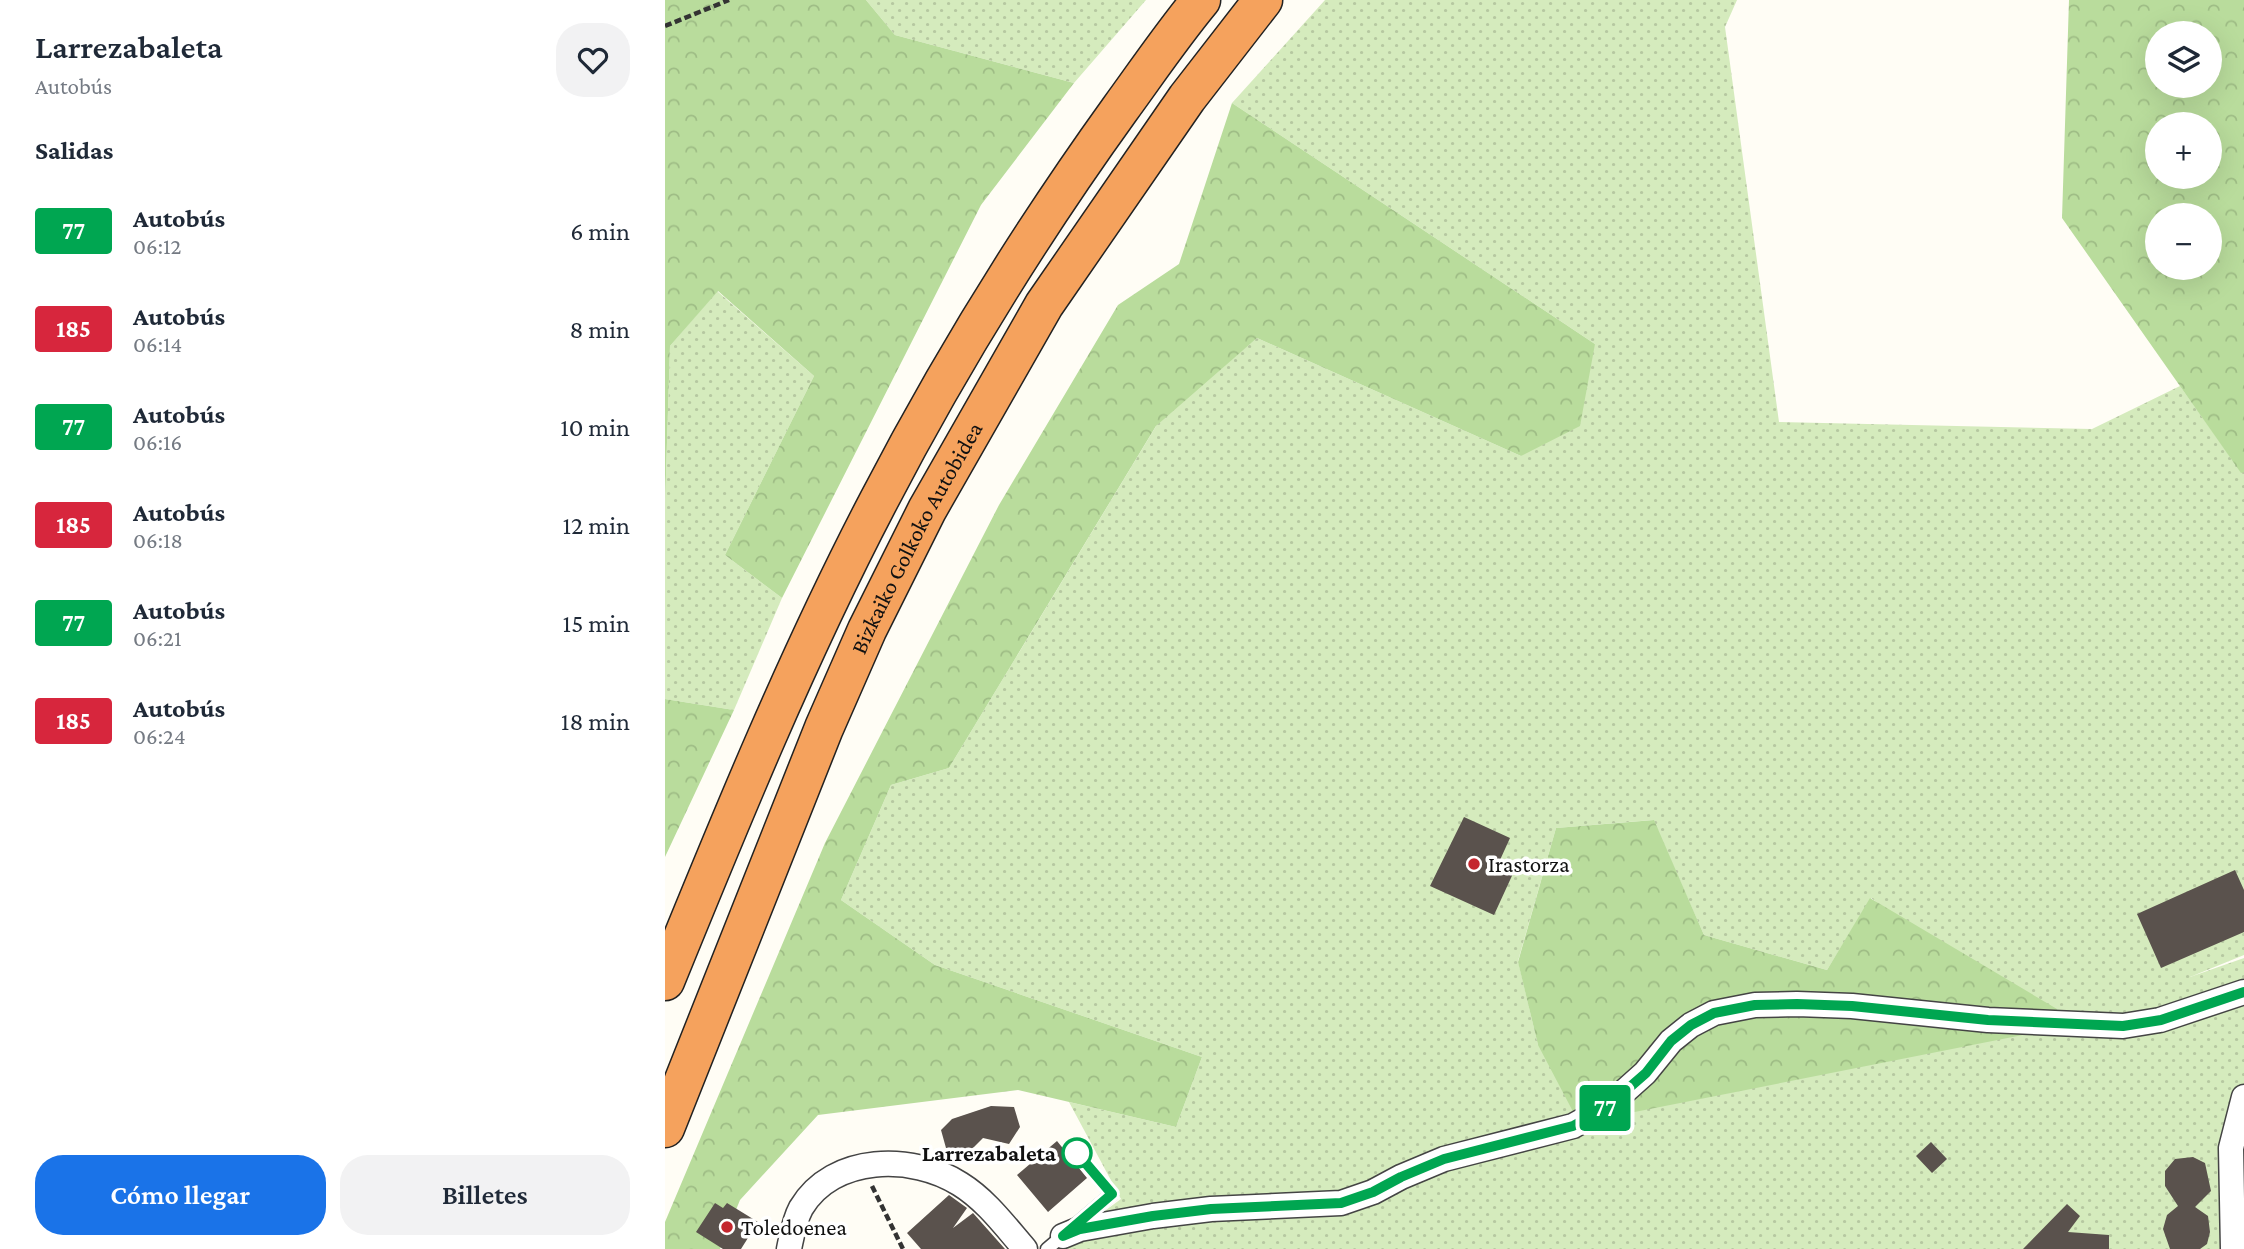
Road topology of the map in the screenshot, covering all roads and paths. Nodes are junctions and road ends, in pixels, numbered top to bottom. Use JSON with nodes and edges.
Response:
{"nodes":[{"id":1,"x":729,"y":0,"type":"edge"},
{"id":2,"x":1201,"y":0,"type":"edge"},
{"id":3,"x":1263,"y":0,"type":"edge"},
{"id":4,"x":665,"y":26,"type":"edge"},
{"id":5,"x":665,"y":981,"type":"edge"},
{"id":6,"x":2244,"y":992,"type":"edge"},
{"id":7,"x":2244,"y":1097,"type":"edge"},
{"id":8,"x":665,"y":1128,"type":"edge"},
{"id":9,"x":1077,"y":1153,"type":"dead end"},
{"id":10,"x":862,"y":1166,"type":"junction"},
{"id":11,"x":1055,"y":1243,"type":"edge"},
{"id":12,"x":789,"y":1249,"type":"edge"},
{"id":13,"x":903,"y":1249,"type":"edge"},
{"id":14,"x":1024,"y":1249,"type":"edge"},
{"id":15,"x":2233,"y":1249,"type":"edge"}],
"edges":[{"from":1,"to":4,"type":"path"},
{"from":2,"to":5,"type":"highway"},
{"from":3,"to":8,"type":"highway","name":"Bizkaiko Golkoko Autobidea"},
{"from":6,"to":11,"type":"street"},
{"from":7,"to":15,"type":"street"},
{"from":9,"to":11,"type":"lane"},
{"from":10,"to":12,"type":"street"},
{"from":10,"to":13,"type":"path"},
{"from":10,"to":14,"type":"street"}]}
